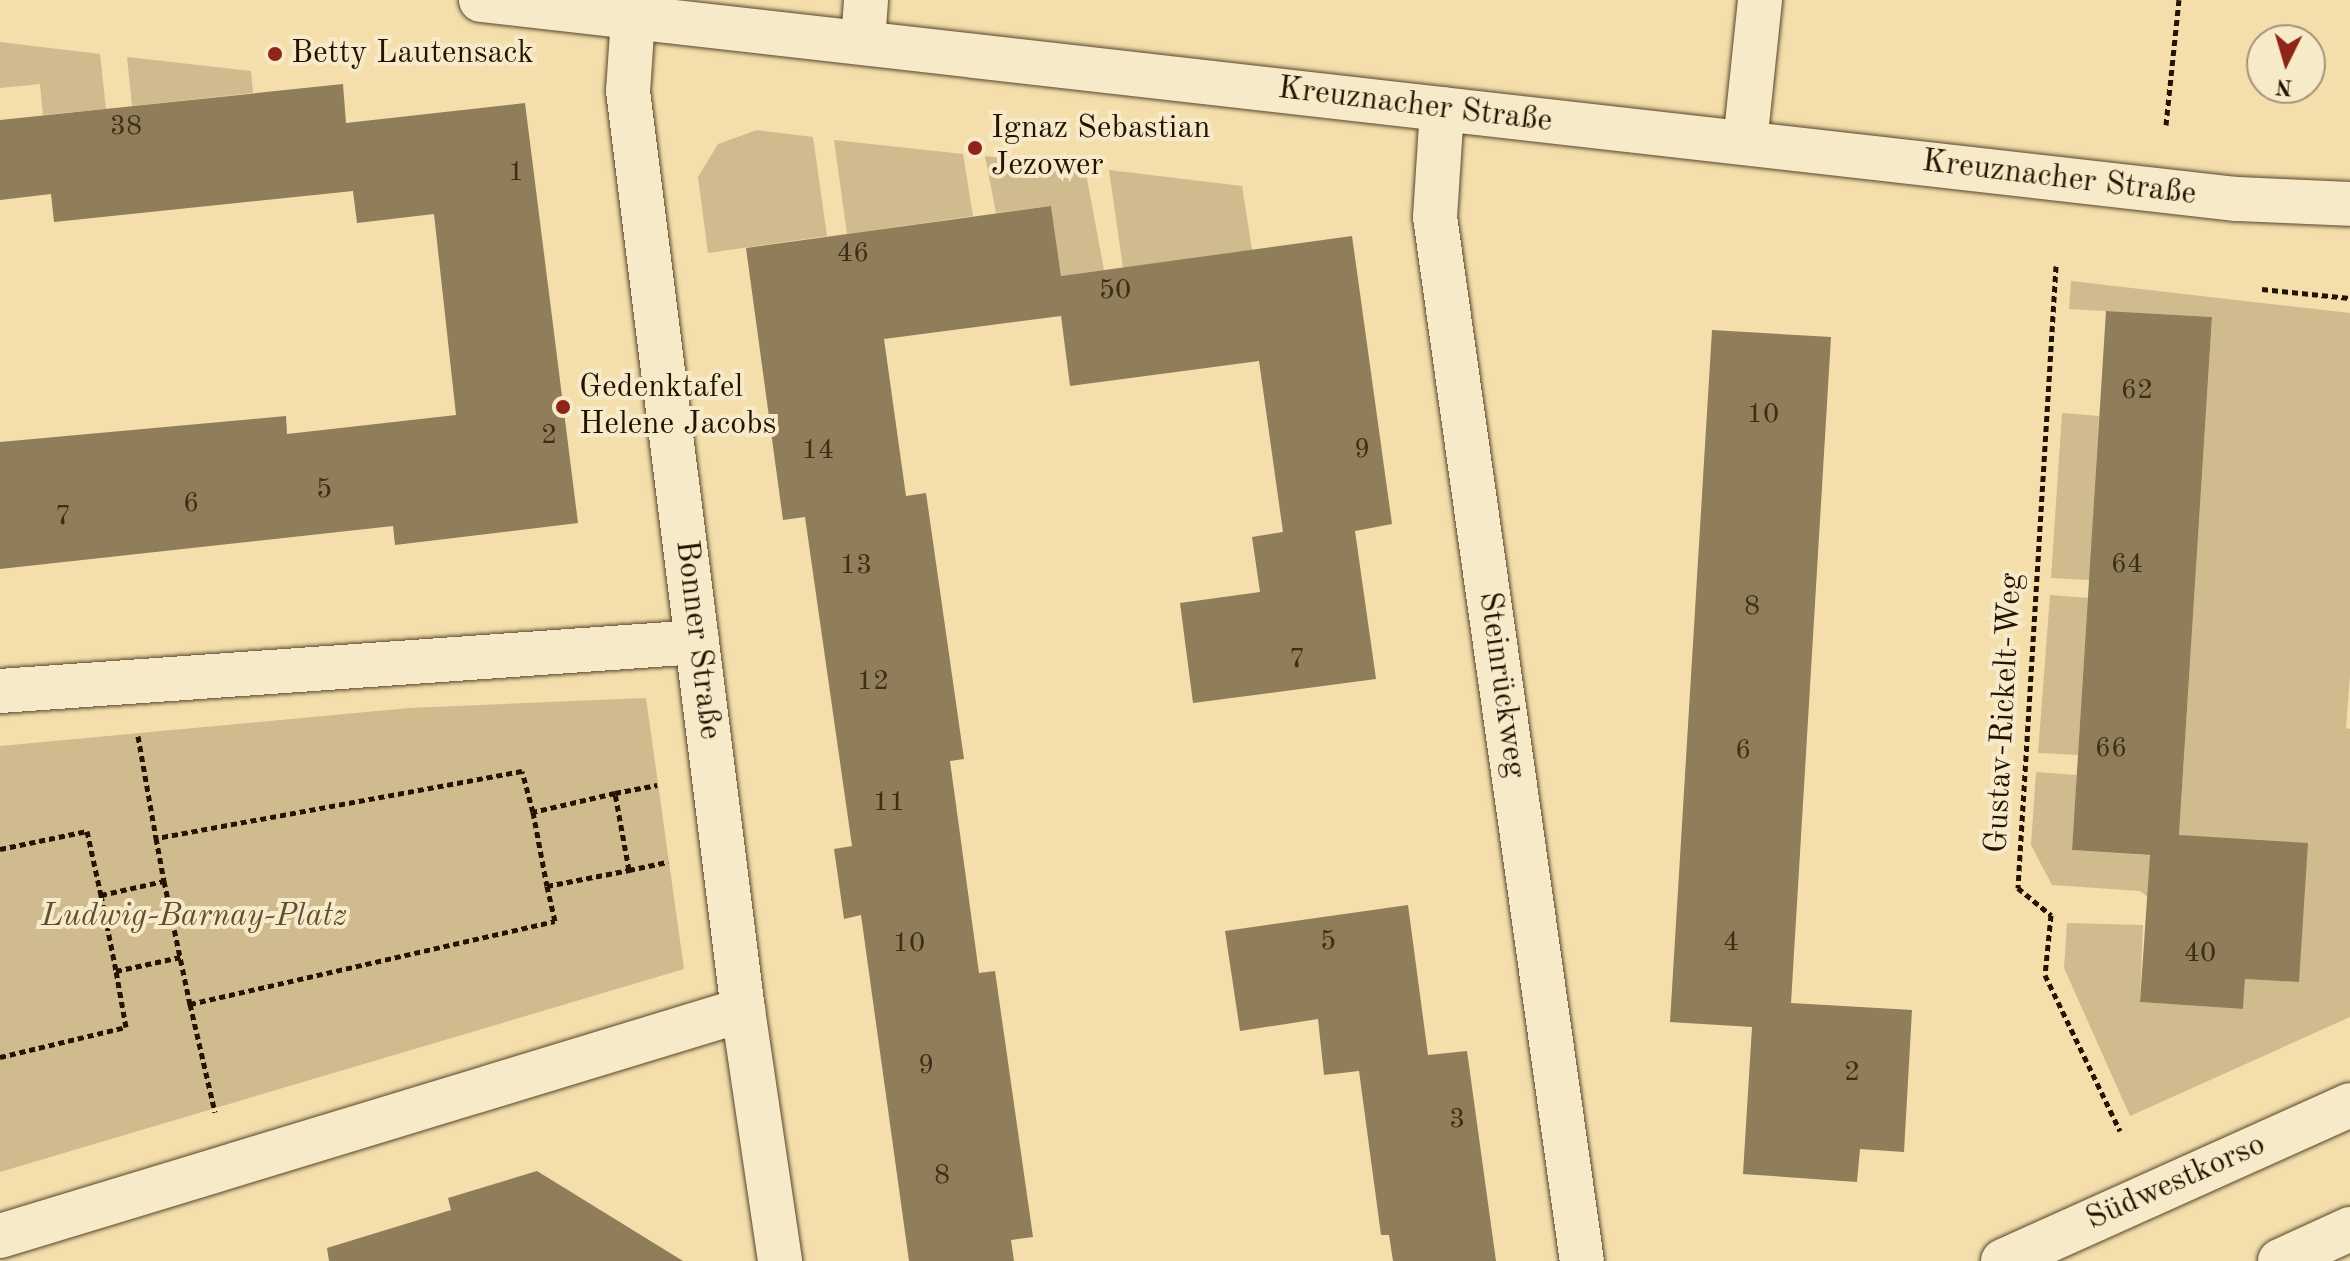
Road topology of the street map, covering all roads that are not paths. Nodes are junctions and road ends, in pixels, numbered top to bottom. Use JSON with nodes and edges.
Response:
{"nodes":[{"id":1,"x":481,"y":0,"type":"edge"},
{"id":2,"x":1760,"y":0,"type":"edge"},
{"id":3,"x":633,"y":18,"type":"junction"},
{"id":4,"x":864,"y":21,"type":"edge"},
{"id":5,"x":1442,"y":109,"type":"junction"},
{"id":6,"x":1745,"y":143,"type":"junction"},
{"id":7,"x":2350,"y":204,"type":"edge"},
{"id":8,"x":697,"y":642,"type":"junction"},
{"id":9,"x":0,"y":691,"type":"edge"},
{"id":10,"x":743,"y":1010,"type":"junction"},
{"id":11,"x":2350,"y":1105,"type":"edge"},
{"id":12,"x":2350,"y":1229,"type":"edge"},
{"id":13,"x":0,"y":1236,"type":"edge"},
{"id":14,"x":780,"y":1261,"type":"edge"},
{"id":15,"x":1582,"y":1261,"type":"edge"},
{"id":16,"x":2003,"y":1261,"type":"edge"},
{"id":17,"x":2280,"y":1261,"type":"edge"}],
"edges":[{"from":1,"to":3,"type":"street","name":"Kreuznacher Straße"},
{"from":2,"to":6,"type":"street"},
{"from":3,"to":4,"type":"street","name":"Kreuznacher Straße"},
{"from":3,"to":8,"type":"street","name":"Bonner Straße"},
{"from":4,"to":5,"type":"street","name":"Kreuznacher Straße"},
{"from":5,"to":6,"type":"street","name":"Kreuznacher Straße"},
{"from":5,"to":15,"type":"street","name":"Steinrückweg"},
{"from":6,"to":7,"type":"street","name":"Kreuznacher Straße"},
{"from":8,"to":9,"type":"street"},
{"from":8,"to":10,"type":"street","name":"Bonner Straße"},
{"from":10,"to":13,"type":"street"},
{"from":10,"to":14,"type":"street","name":"Bonner Straße"},
{"from":11,"to":16,"type":"street","name":"Südwestkorso"},
{"from":12,"to":17,"type":"street"}]}
